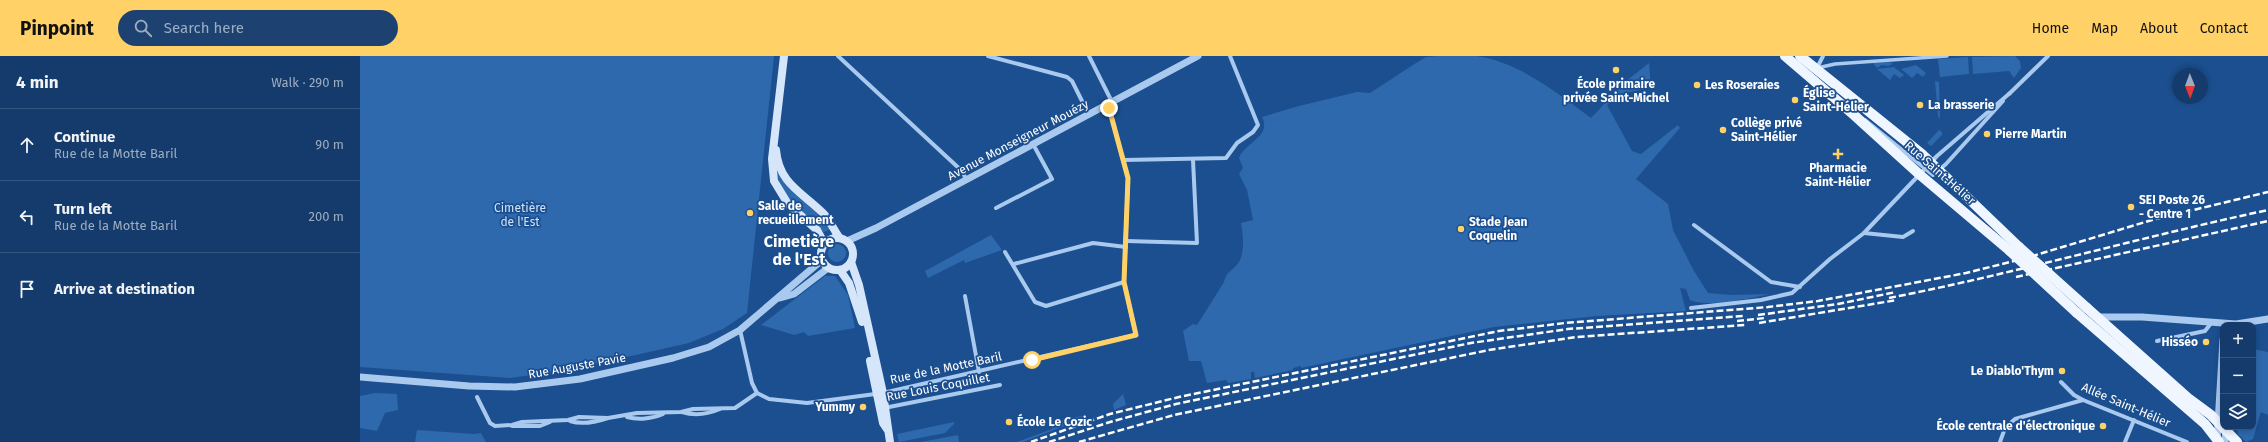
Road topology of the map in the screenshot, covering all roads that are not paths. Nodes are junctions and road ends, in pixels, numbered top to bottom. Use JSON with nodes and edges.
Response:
{"nodes":[{"id":1,"x":784,"y":56,"type":"edge"},
{"id":2,"x":838,"y":56,"type":"edge"},
{"id":3,"x":988,"y":56,"type":"edge"},
{"id":4,"x":1089,"y":56,"type":"edge"},
{"id":5,"x":1198,"y":56,"type":"edge"},
{"id":6,"x":1230,"y":56,"type":"edge"},
{"id":7,"x":1785,"y":56,"type":"edge"},
{"id":8,"x":1800,"y":56,"type":"edge"},
{"id":9,"x":1823,"y":56,"type":"edge"},
{"id":10,"x":1947,"y":56,"type":"edge"},
{"id":11,"x":2048,"y":56,"type":"edge"},
{"id":12,"x":1004,"y":58,"type":"edge"},
{"id":13,"x":1816,"y":68,"type":"junction"},
{"id":14,"x":1809,"y":77,"type":"junction"},
{"id":15,"x":2010,"y":92,"type":"junction"},
{"id":16,"x":1110,"y":103,"type":"junction"},
{"id":17,"x":1089,"y":115,"type":"junction"},
{"id":18,"x":776,"y":137,"type":"junction"},
{"id":19,"x":1033,"y":144,"type":"junction"},
{"id":20,"x":1124,"y":160,"type":"junction"},
{"id":21,"x":1193,"y":160,"type":"junction"},
{"id":22,"x":1925,"y":168,"type":"junction"},
{"id":23,"x":1939,"y":170,"type":"junction"},
{"id":24,"x":966,"y":180,"type":"junction"},
{"id":25,"x":996,"y":208,"type":"dead end"},
{"id":26,"x":1694,"y":226,"type":"dead end"},
{"id":27,"x":1913,"y":231,"type":"dead end"},
{"id":28,"x":1864,"y":233,"type":"junction"},
{"id":29,"x":843,"y":239,"type":"junction"},
{"id":30,"x":1126,"y":241,"type":"junction"},
{"id":31,"x":824,"y":243,"type":"junction"},
{"id":32,"x":1126,"y":247,"type":"junction"},
{"id":33,"x":1005,"y":252,"type":"dead end"},
{"id":34,"x":822,"y":260,"type":"junction"},
{"id":35,"x":851,"y":262,"type":"junction"},
{"id":36,"x":1014,"y":264,"type":"junction"},
{"id":37,"x":828,"y":268,"type":"junction"},
{"id":38,"x":840,"y":270,"type":"junction"},
{"id":39,"x":1124,"y":282,"type":"junction"},
{"id":40,"x":1800,"y":287,"type":"junction"},
{"id":41,"x":965,"y":296,"type":"dead end"},
{"id":42,"x":779,"y":299,"type":"junction"},
{"id":43,"x":1691,"y":308,"type":"dead end"},
{"id":44,"x":2077,"y":313,"type":"junction"},
{"id":45,"x":2098,"y":317,"type":"junction"},
{"id":46,"x":2268,"y":319,"type":"edge"},
{"id":47,"x":2212,"y":322,"type":"junction"},
{"id":48,"x":2249,"y":322,"type":"edge"},
{"id":49,"x":2220,"y":323,"type":"edge"},
{"id":50,"x":740,"y":330,"type":"junction"},
{"id":51,"x":2157,"y":341,"type":"dead end"},
{"id":52,"x":2223,"y":358,"type":"edge"},
{"id":53,"x":979,"y":372,"type":"junction"},
{"id":54,"x":360,"y":377,"type":"edge"},
{"id":55,"x":2061,"y":382,"type":"dead end"},
{"id":56,"x":1000,"y":385,"type":"dead end"},
{"id":57,"x":879,"y":392,"type":"junction"},
{"id":58,"x":757,"y":393,"type":"junction"},
{"id":59,"x":2224,"y":394,"type":"edge"},
{"id":60,"x":477,"y":397,"type":"dead end"},
{"id":61,"x":2082,"y":400,"type":"junction"},
{"id":62,"x":882,"y":408,"type":"junction"},
{"id":63,"x":2134,"y":420,"type":"junction"},
{"id":64,"x":2220,"y":424,"type":"edge"},
{"id":65,"x":2223,"y":430,"type":"edge"},
{"id":66,"x":2223,"y":430,"type":"edge"},
{"id":67,"x":2227,"y":430,"type":"edge"},
{"id":68,"x":2219,"y":441,"type":"edge"},
{"id":69,"x":890,"y":442,"type":"edge"},
{"id":70,"x":2000,"y":442,"type":"edge"},
{"id":71,"x":2125,"y":442,"type":"edge"},
{"id":72,"x":2187,"y":442,"type":"edge"},
{"id":73,"x":2237,"y":442,"type":"edge"}],
"edges":[{"from":1,"to":18,"type":"main road"},
{"from":2,"to":24,"type":"street"},
{"from":3,"to":12,"type":"street"},
{"from":4,"to":16,"type":"street","name":"Rue de la Motte Baril"},
{"from":5,"to":16,"type":"street","name":"Avenue Monseigneur Mouézy"},
{"from":6,"to":21,"type":"street"},
{"from":7,"to":14,"type":"main road","name":"Rue Saint-Hélier"},
{"from":8,"to":13,"type":"main road","name":"Rue Saint-Hélier"},
{"from":9,"to":13,"type":"street"},
{"from":10,"to":13,"type":"street"},
{"from":11,"to":15,"type":"street"},
{"from":12,"to":17,"type":"street"},
{"from":13,"to":14,"type":"street"},
{"from":13,"to":22,"type":"main road","name":"Rue Saint-Hélier"},
{"from":14,"to":22,"type":"main road","name":"Rue Saint-Hélier"},
{"from":15,"to":22,"type":"street"},
{"from":15,"to":23,"type":"street"},
{"from":16,"to":17,"type":"street","name":"Avenue Monseigneur Mouézy"},
{"from":16,"to":20,"type":"street","name":"Rue de la Motte Baril"},
{"from":17,"to":19,"type":"street","name":"Avenue Monseigneur Mouézy"},
{"from":18,"to":29,"type":"main road"},
{"from":18,"to":31,"type":"main road"},
{"from":19,"to":24,"type":"street","name":"Avenue Monseigneur Mouézy"},
{"from":19,"to":25,"type":"street"},
{"from":20,"to":21,"type":"street"},
{"from":20,"to":30,"type":"street","name":"Rue de la Motte Baril"},
{"from":21,"to":30,"type":"street"},
{"from":22,"to":23,"type":"main road","name":"Rue Saint-Hélier"},
{"from":22,"to":28,"type":"street"},
{"from":22,"to":44,"type":"main road","name":"Rue Saint-Hélier","bridge":true},
{"from":23,"to":45,"type":"main road","name":"Rue Saint-Hélier","bridge":true},
{"from":24,"to":29,"type":"street","name":"Avenue Monseigneur Mouézy"},
{"from":26,"to":40,"type":"street"},
{"from":27,"to":28,"type":"street"},
{"from":28,"to":40,"type":"street"},
{"from":29,"to":31,"type":"main road"},
{"from":29,"to":35,"type":"main road"},
{"from":30,"to":32,"type":"street","name":"Rue de la Motte Baril"},
{"from":31,"to":34,"type":"main road"},
{"from":32,"to":36,"type":"street"},
{"from":32,"to":39,"type":"street","name":"Rue de la Motte Baril"},
{"from":33,"to":36,"type":"street"},
{"from":34,"to":37,"type":"main road"},
{"from":34,"to":42,"type":"street","name":"Rue Auguste Pavie"},
{"from":35,"to":38,"type":"main road"},
{"from":35,"to":57,"type":"main road"},
{"from":36,"to":39,"type":"street"},
{"from":37,"to":38,"type":"main road"},
{"from":37,"to":42,"type":"street","name":"Rue Auguste Pavie"},
{"from":38,"to":57,"type":"main road"},
{"from":39,"to":53,"type":"street","name":"Rue de la Motte Baril"},
{"from":40,"to":43,"type":"street"},
{"from":41,"to":53,"type":"street"},
{"from":42,"to":50,"type":"street","name":"Rue Auguste Pavie"},
{"from":44,"to":45,"type":"main road"},
{"from":44,"to":68,"type":"main road"},
{"from":45,"to":47,"type":"street"},
{"from":45,"to":64,"type":"main road"},
{"from":46,"to":48,"type":"street"},
{"from":47,"to":49,"type":"street"},
{"from":47,"to":51,"type":"street"},
{"from":50,"to":54,"type":"street","name":"Rue Auguste Pavie"},
{"from":50,"to":58,"type":"street"},
{"from":52,"to":59,"type":"street"},
{"from":53,"to":57,"type":"street","name":"Rue de la Motte Baril"},
{"from":55,"to":61,"type":"street","name":"Allée Saint-Hélier"},
{"from":56,"to":62,"type":"street","name":"Rue Louis Coquillet"},
{"from":57,"to":58,"type":"street","name":"Rue de la Motte Baril"},
{"from":57,"to":62,"type":"main road"},
{"from":58,"to":60,"type":"street"},
{"from":61,"to":63,"type":"street","name":"Allée Saint-Hélier"},
{"from":61,"to":70,"type":"street"},
{"from":62,"to":69,"type":"main road"},
{"from":63,"to":71,"type":"street"},
{"from":63,"to":72,"type":"street","name":"Allée Saint-Hélier"},
{"from":65,"to":68,"type":"street"},
{"from":66,"to":68,"type":"street"},
{"from":67,"to":73,"type":"main road"}]}
